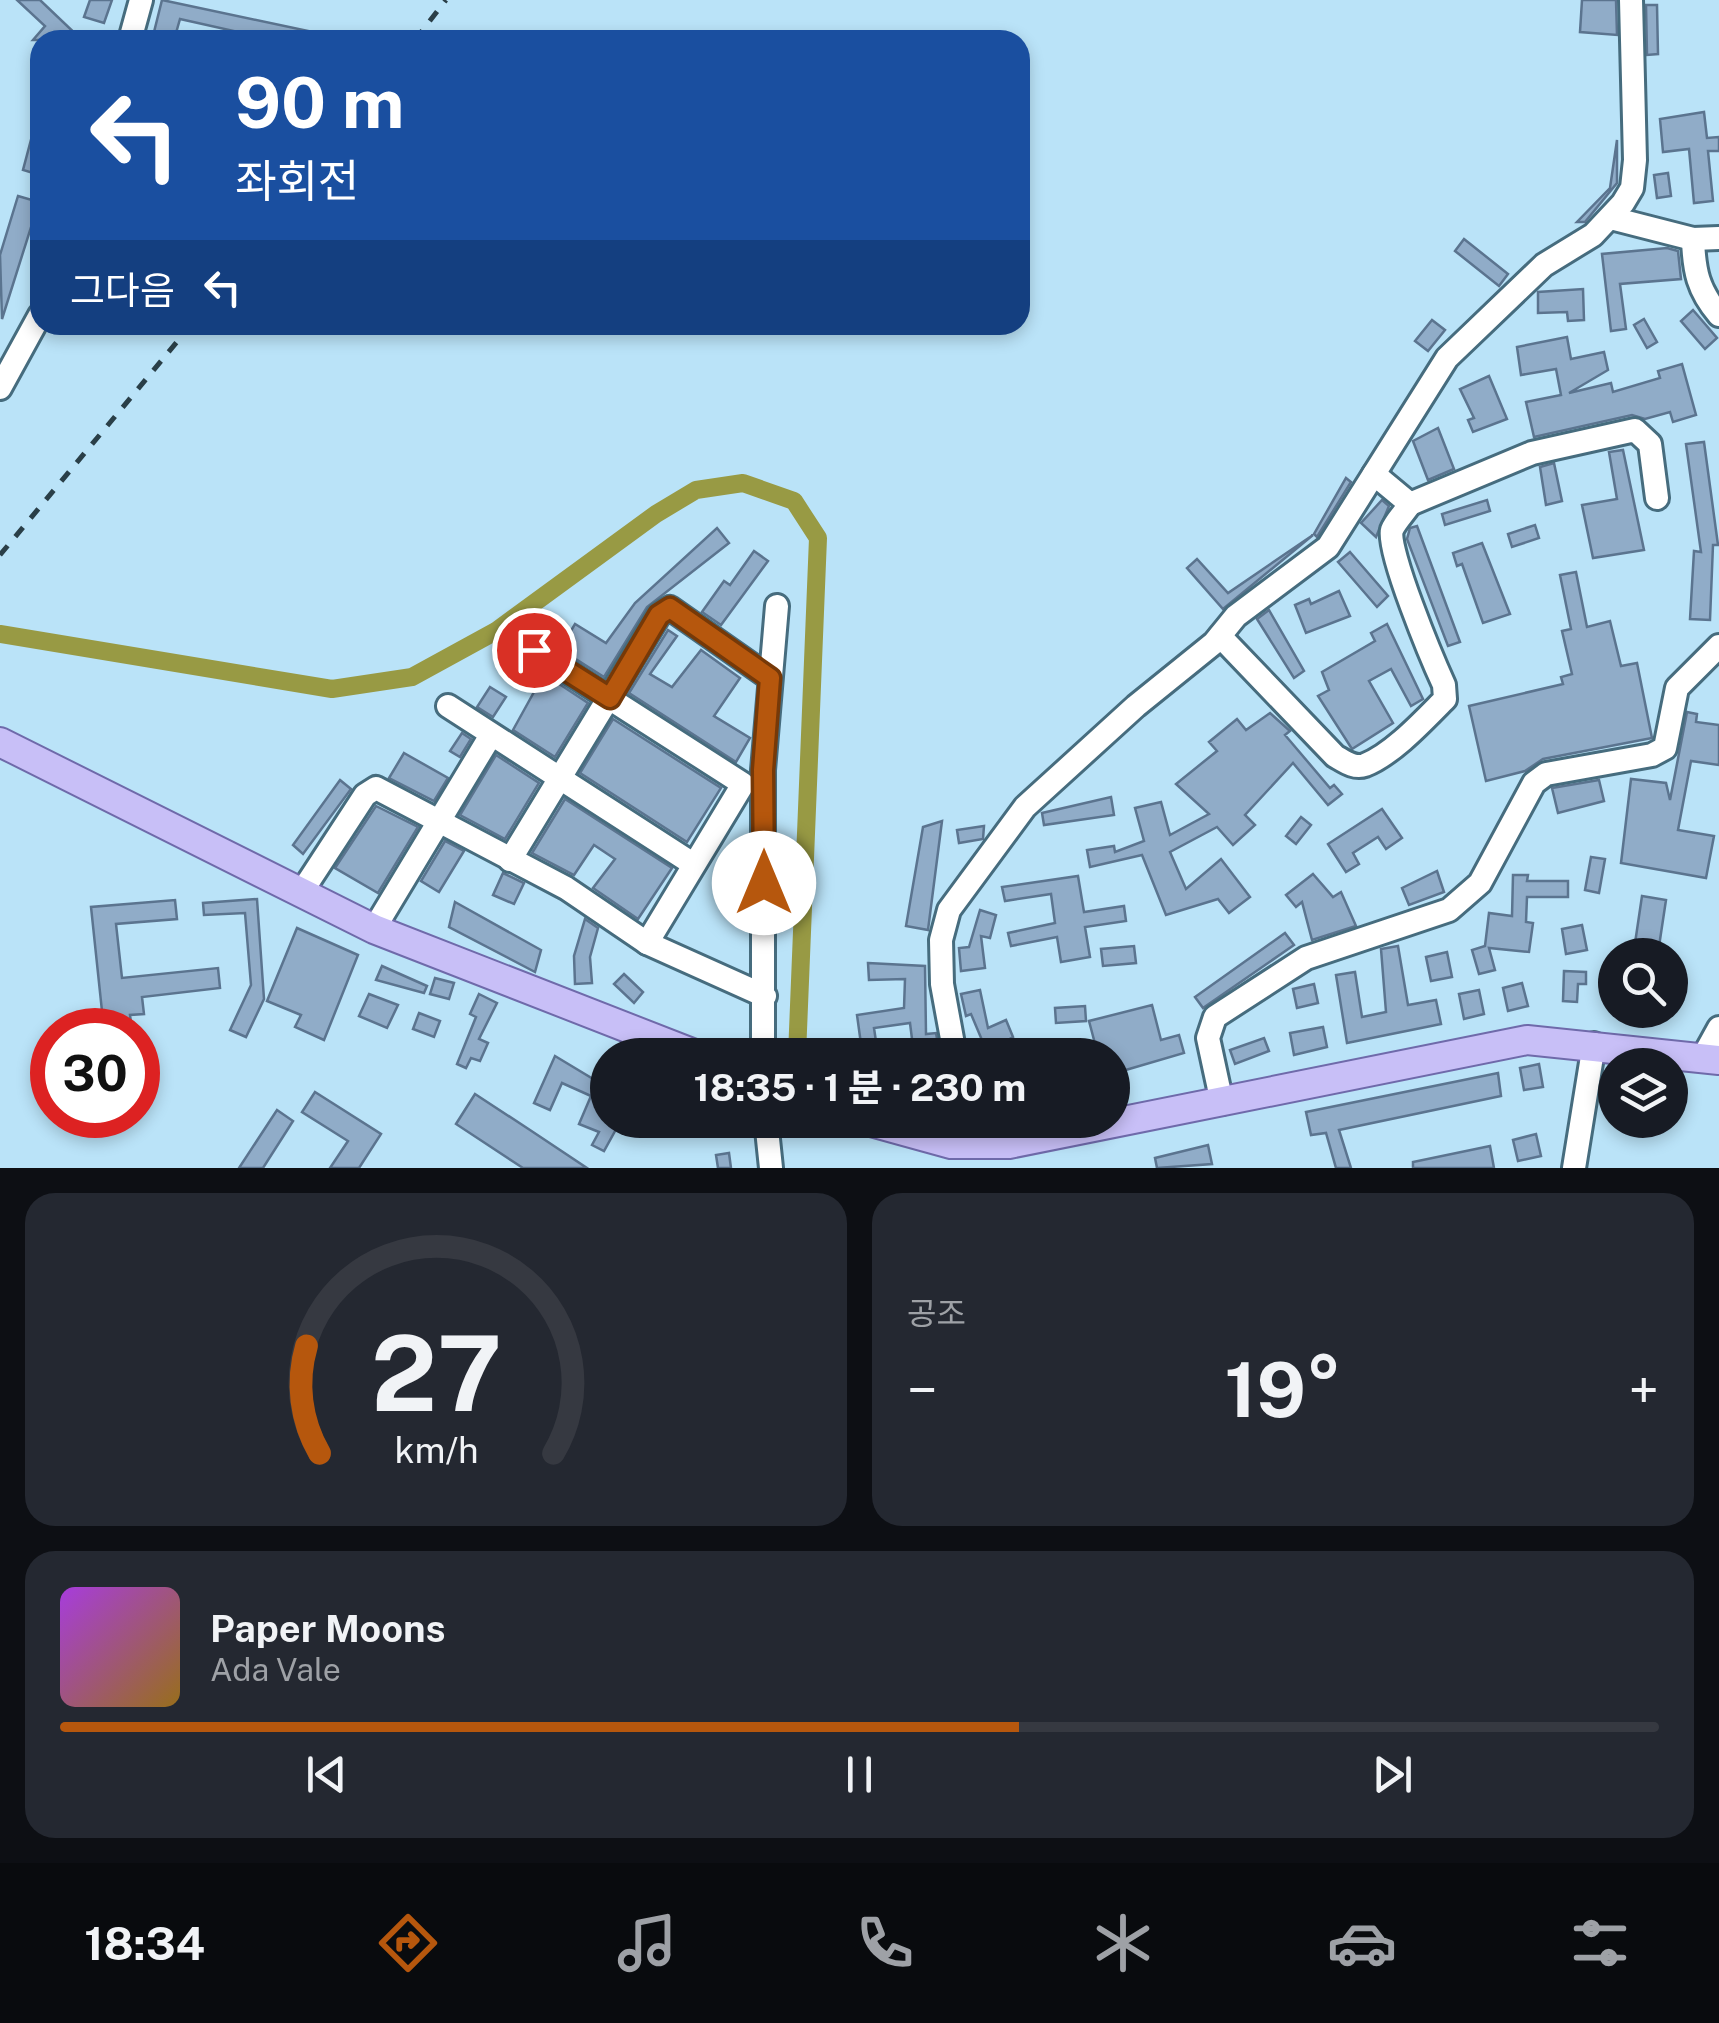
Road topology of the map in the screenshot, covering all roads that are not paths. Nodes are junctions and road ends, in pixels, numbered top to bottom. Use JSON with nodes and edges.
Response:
{"nodes":[{"id":1,"x":141,"y":0,"type":"edge"},
{"id":2,"x":1631,"y":0,"type":"edge"},
{"id":3,"x":133,"y":30,"type":"edge"},
{"id":4,"x":1611,"y":218,"type":"junction"},
{"id":5,"x":1719,"y":238,"type":"edge"},
{"id":6,"x":1693,"y":239,"type":"junction"},
{"id":7,"x":1719,"y":315,"type":"edge"},
{"id":8,"x":30,"y":333,"type":"edge"},
{"id":9,"x":0,"y":388,"type":"edge"},
{"id":10,"x":1374,"y":474,"type":"junction"},
{"id":11,"x":1657,"y":498,"type":"dead end"},
{"id":12,"x":1410,"y":504,"type":"junction"},
{"id":13,"x":776,"y":606,"type":"dead end"},
{"id":14,"x":1220,"y":636,"type":"junction"},
{"id":15,"x":1719,"y":646,"type":"edge"},
{"id":16,"x":534,"y":650,"type":"dead end"},
{"id":17,"x":770,"y":678,"type":"junction"},
{"id":18,"x":610,"y":698,"type":"junction"},
{"id":19,"x":448,"y":706,"type":"dead end"},
{"id":20,"x":491,"y":735,"type":"junction"},
{"id":21,"x":0,"y":742,"type":"edge"},
{"id":22,"x":559,"y":778,"type":"junction"},
{"id":23,"x":438,"y":824,"type":"junction"},
{"id":24,"x":510,"y":860,"type":"junction"},
{"id":25,"x":693,"y":864,"type":"junction"},
{"id":26,"x":302,"y":893,"type":"junction"},
{"id":27,"x":374,"y":928,"type":"junction"},
{"id":28,"x":648,"y":942,"type":"junction"},
{"id":29,"x":764,"y":996,"type":"junction"},
{"id":30,"x":1719,"y":1028,"type":"edge"},
{"id":31,"x":652,"y":1038,"type":"edge"},
{"id":32,"x":763,"y":1038,"type":"edge"},
{"id":33,"x":952,"y":1038,"type":"edge"},
{"id":34,"x":1594,"y":1044,"type":"junction"},
{"id":35,"x":1711,"y":1059,"type":"edge"},
{"id":36,"x":1222,"y":1103,"type":"junction"},
{"id":37,"x":1130,"y":1121,"type":"edge"},
{"id":38,"x":768,"y":1138,"type":"edge"},
{"id":39,"x":981,"y":1138,"type":"edge"},
{"id":40,"x":1039,"y":1138,"type":"edge"},
{"id":41,"x":771,"y":1168,"type":"edge"},
{"id":42,"x":1574,"y":1168,"type":"edge"}],
"edges":[{"from":1,"to":3,"type":"street"},
{"from":2,"to":4,"type":"street"},
{"from":4,"to":6,"type":"street"},
{"from":4,"to":10,"type":"street"},
{"from":5,"to":6,"type":"street"},
{"from":6,"to":7,"type":"street"},
{"from":8,"to":9,"type":"street"},
{"from":10,"to":12,"type":"street"},
{"from":10,"to":14,"type":"street"},
{"from":11,"to":12,"type":"street"},
{"from":12,"to":14,"type":"street"},
{"from":13,"to":17,"type":"street"},
{"from":14,"to":33,"type":"street"},
{"from":15,"to":36,"type":"street"},
{"from":16,"to":18,"type":"street"},
{"from":17,"to":18,"type":"street"},
{"from":17,"to":29,"type":"street"},
{"from":18,"to":22,"type":"street"},
{"from":18,"to":25,"type":"street"},
{"from":19,"to":20,"type":"street"},
{"from":20,"to":22,"type":"street"},
{"from":20,"to":23,"type":"street"},
{"from":21,"to":26,"type":"main road"},
{"from":22,"to":24,"type":"street"},
{"from":22,"to":25,"type":"street"},
{"from":23,"to":24,"type":"street"},
{"from":23,"to":26,"type":"street"},
{"from":23,"to":27,"type":"street"},
{"from":24,"to":28,"type":"street"},
{"from":25,"to":28,"type":"street"},
{"from":26,"to":27,"type":"main road"},
{"from":27,"to":31,"type":"main road"},
{"from":28,"to":29,"type":"street"},
{"from":29,"to":32,"type":"street"},
{"from":30,"to":35,"type":"street"},
{"from":34,"to":35,"type":"main road"},
{"from":34,"to":36,"type":"main road"},
{"from":34,"to":42,"type":"street"},
{"from":36,"to":37,"type":"main road"},
{"from":38,"to":41,"type":"street"},
{"from":39,"to":40,"type":"main road"}]}
